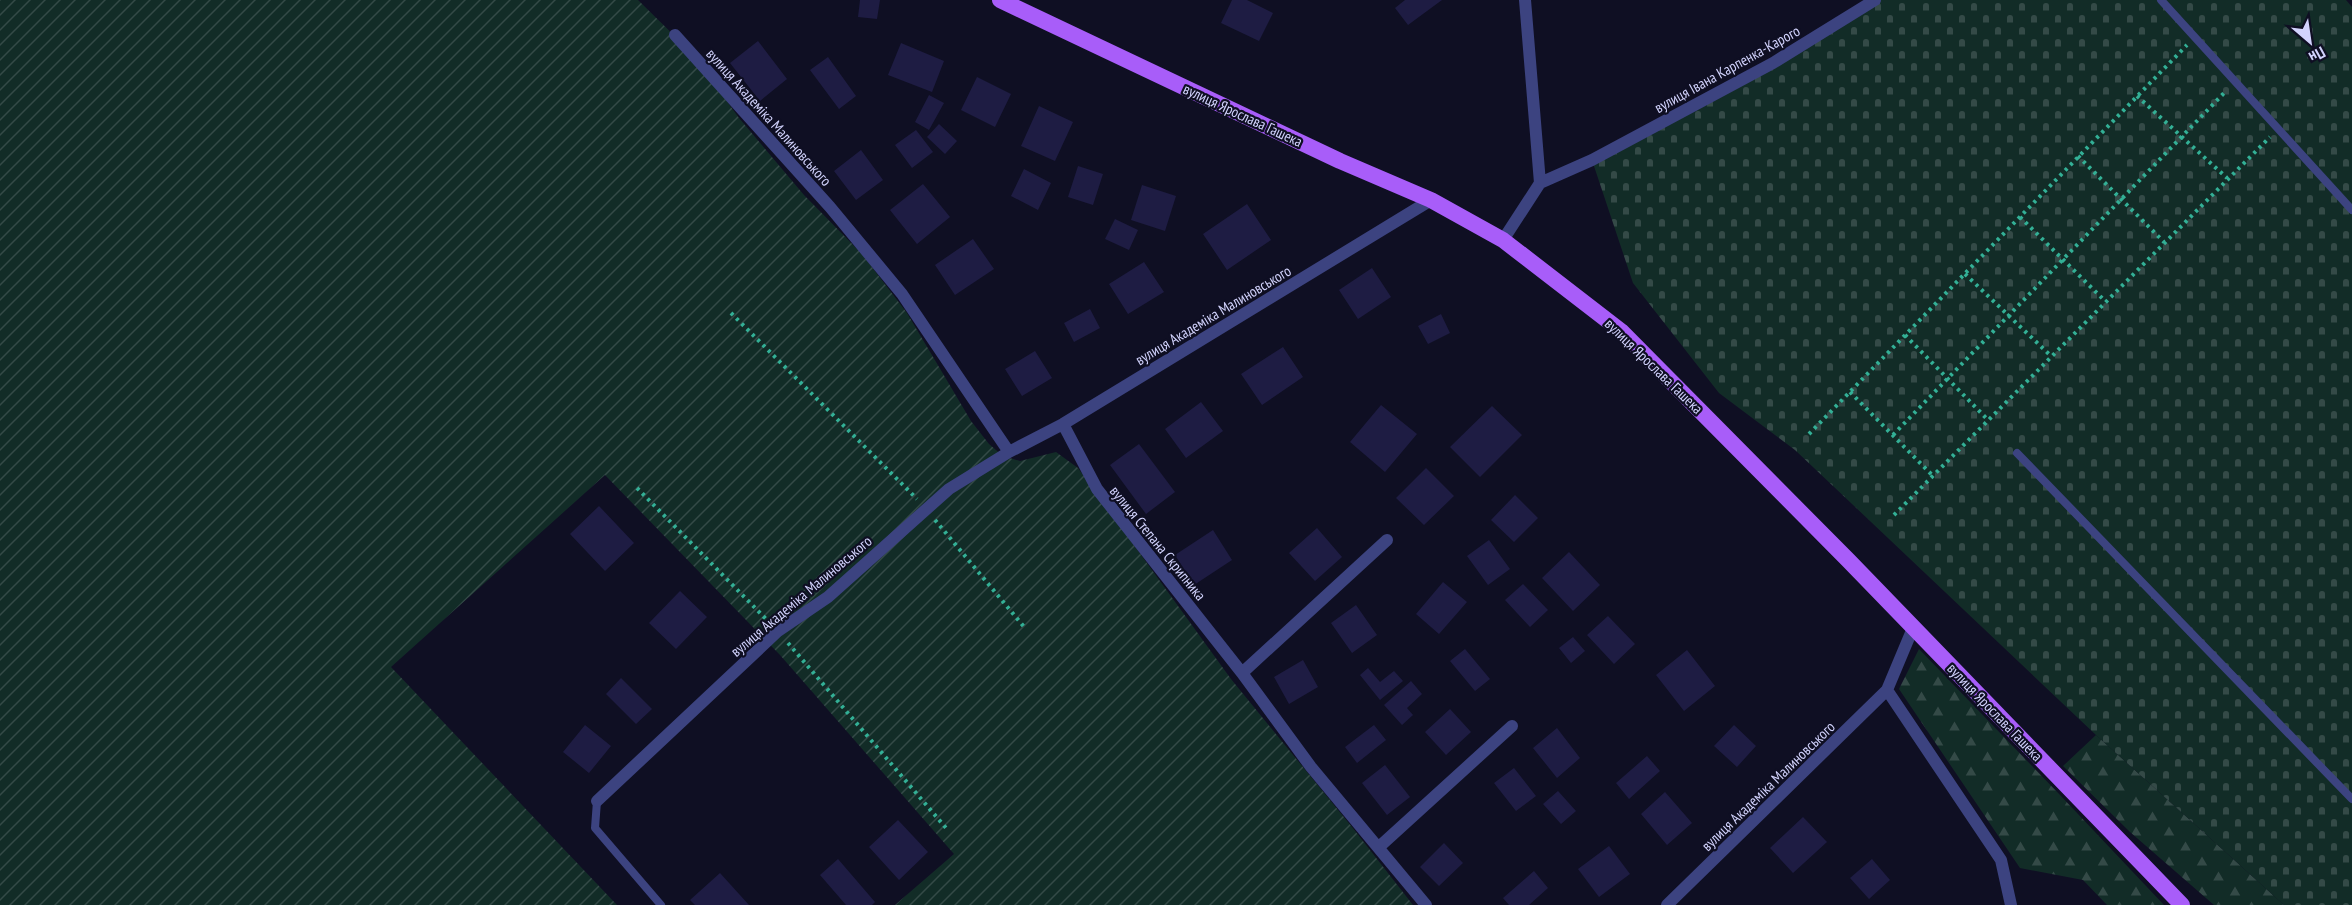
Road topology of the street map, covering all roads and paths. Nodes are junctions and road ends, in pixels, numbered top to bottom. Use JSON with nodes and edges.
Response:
{"nodes":[{"id":1,"x":1000,"y":0,"type":"edge"},
{"id":2,"x":1525,"y":0,"type":"edge"},
{"id":3,"x":1875,"y":0,"type":"edge"},
{"id":4,"x":2161,"y":0,"type":"edge"},
{"id":5,"x":675,"y":35,"type":"dead end"},
{"id":6,"x":2195,"y":37,"type":"junction"},
{"id":7,"x":2236,"y":81,"type":"junction"},
{"id":8,"x":2137,"y":96,"type":"junction"},
{"id":9,"x":2278,"y":128,"type":"junction"},
{"id":10,"x":2182,"y":137,"type":"junction"},
{"id":11,"x":2078,"y":156,"type":"junction"},
{"id":12,"x":2227,"y":178,"type":"junction"},
{"id":13,"x":1540,"y":183,"type":"junction"},
{"id":14,"x":1431,"y":200,"type":"junction"},
{"id":15,"x":2121,"y":200,"type":"junction"},
{"id":16,"x":2352,"y":210,"type":"edge"},
{"id":17,"x":2020,"y":217,"type":"junction"},
{"id":18,"x":1503,"y":240,"type":"junction"},
{"id":19,"x":2164,"y":242,"type":"junction"},
{"id":20,"x":2064,"y":259,"type":"junction"},
{"id":21,"x":1965,"y":274,"type":"junction"},
{"id":22,"x":2105,"y":301,"type":"junction"},
{"id":23,"x":730,"y":313,"type":"dead end"},
{"id":24,"x":2008,"y":316,"type":"junction"},
{"id":25,"x":1905,"y":335,"type":"junction"},
{"id":26,"x":2051,"y":356,"type":"junction"},
{"id":27,"x":1948,"y":378,"type":"junction"},
{"id":28,"x":1850,"y":392,"type":"junction"},
{"id":29,"x":1988,"y":420,"type":"junction"},
{"id":30,"x":1063,"y":424,"type":"junction"},
{"id":31,"x":1809,"y":434,"type":"dead end"},
{"id":32,"x":1893,"y":435,"type":"junction"},
{"id":33,"x":1009,"y":452,"type":"junction"},
{"id":34,"x":2017,"y":453,"type":"dead end"},
{"id":35,"x":1933,"y":476,"type":"junction"},
{"id":36,"x":637,"y":488,"type":"dead end"},
{"id":37,"x":926,"y":508,"type":"junction"},
{"id":38,"x":1894,"y":515,"type":"dead end"},
{"id":39,"x":1387,"y":540,"type":"dead end"},
{"id":40,"x":1025,"y":628,"type":"dead end"},
{"id":41,"x":1913,"y":628,"type":"junction"},
{"id":42,"x":778,"y":631,"type":"junction"},
{"id":43,"x":1242,"y":673,"type":"junction"},
{"id":44,"x":1887,"y":690,"type":"junction"},
{"id":45,"x":1512,"y":726,"type":"dead end"},
{"id":46,"x":2352,"y":799,"type":"edge"},
{"id":47,"x":597,"y":801,"type":"joint"},
{"id":48,"x":946,"y":828,"type":"dead end"},
{"id":49,"x":1379,"y":847,"type":"junction"},
{"id":50,"x":1669,"y":904,"type":"edge"},
{"id":51,"x":661,"y":905,"type":"edge"},
{"id":52,"x":1426,"y":905,"type":"edge"},
{"id":53,"x":2010,"y":905,"type":"edge"},
{"id":54,"x":2182,"y":905,"type":"edge"}],
"edges":[{"from":1,"to":14,"type":"main road","name":"вулиця Ярослава Гашека"},
{"from":2,"to":13,"type":"street"},
{"from":3,"to":13,"type":"street","name":"вулиця Івана Карпенка-Карого"},
{"from":4,"to":6,"type":"lane"},
{"from":5,"to":33,"type":"street","name":"вулиця Академіка Малиновського"},
{"from":6,"to":7,"type":"lane"},
{"from":6,"to":8,"type":"path"},
{"from":7,"to":9,"type":"lane"},
{"from":7,"to":10,"type":"path"},
{"from":8,"to":10,"type":"path"},
{"from":8,"to":11,"type":"path"},
{"from":9,"to":12,"type":"path"},
{"from":9,"to":16,"type":"lane"},
{"from":10,"to":12,"type":"path"},
{"from":10,"to":15,"type":"path"},
{"from":11,"to":15,"type":"path"},
{"from":11,"to":17,"type":"path"},
{"from":12,"to":19,"type":"path"},
{"from":13,"to":18,"type":"street"},
{"from":14,"to":18,"type":"main road","name":"вулиця Ярослава Гашека"},
{"from":14,"to":30,"type":"street","name":"вулиця Академіка Малиновського"},
{"from":15,"to":19,"type":"path"},
{"from":15,"to":20,"type":"path"},
{"from":17,"to":20,"type":"path"},
{"from":17,"to":21,"type":"path"},
{"from":18,"to":41,"type":"main road","name":"вулиця Ярослава Гашека"},
{"from":19,"to":22,"type":"path"},
{"from":20,"to":22,"type":"path"},
{"from":20,"to":24,"type":"path"},
{"from":21,"to":24,"type":"path"},
{"from":21,"to":25,"type":"path"},
{"from":22,"to":26,"type":"path"},
{"from":23,"to":37,"type":"path"},
{"from":24,"to":26,"type":"path"},
{"from":24,"to":27,"type":"path"},
{"from":25,"to":27,"type":"path"},
{"from":25,"to":28,"type":"path"},
{"from":26,"to":29,"type":"path"},
{"from":27,"to":29,"type":"path"},
{"from":27,"to":32,"type":"path"},
{"from":28,"to":31,"type":"path"},
{"from":28,"to":32,"type":"path"},
{"from":29,"to":35,"type":"path"},
{"from":30,"to":33,"type":"street","name":"вулиця Академіка Малиновського"},
{"from":30,"to":43,"type":"street","name":"вулиця Степана Скрипника"},
{"from":32,"to":35,"type":"path"},
{"from":33,"to":37,"type":"street","name":"вулиця Академіка Малиновського"},
{"from":34,"to":46,"type":"lane"},
{"from":35,"to":38,"type":"path"},
{"from":36,"to":42,"type":"path"},
{"from":37,"to":40,"type":"path"},
{"from":37,"to":42,"type":"street","name":"вулиця Академіка Малиновського"},
{"from":39,"to":43,"type":"street"},
{"from":41,"to":44,"type":"street","name":"вулиця Академіка Малиновського"},
{"from":41,"to":54,"type":"main road","name":"вулиця Ярослава Гашека"},
{"from":42,"to":47,"type":"street","name":"вулиця Академіка Малиновського"},
{"from":42,"to":48,"type":"path"},
{"from":43,"to":49,"type":"street","name":"вулиця Степана Скрипника"},
{"from":44,"to":50,"type":"street","name":"вулиця Академіка Малиновського"},
{"from":44,"to":53,"type":"street"},
{"from":45,"to":49,"type":"street"},
{"from":47,"to":51,"type":"lane"},
{"from":49,"to":52,"type":"street","name":"вулиця Степана Скрипника"}]}
